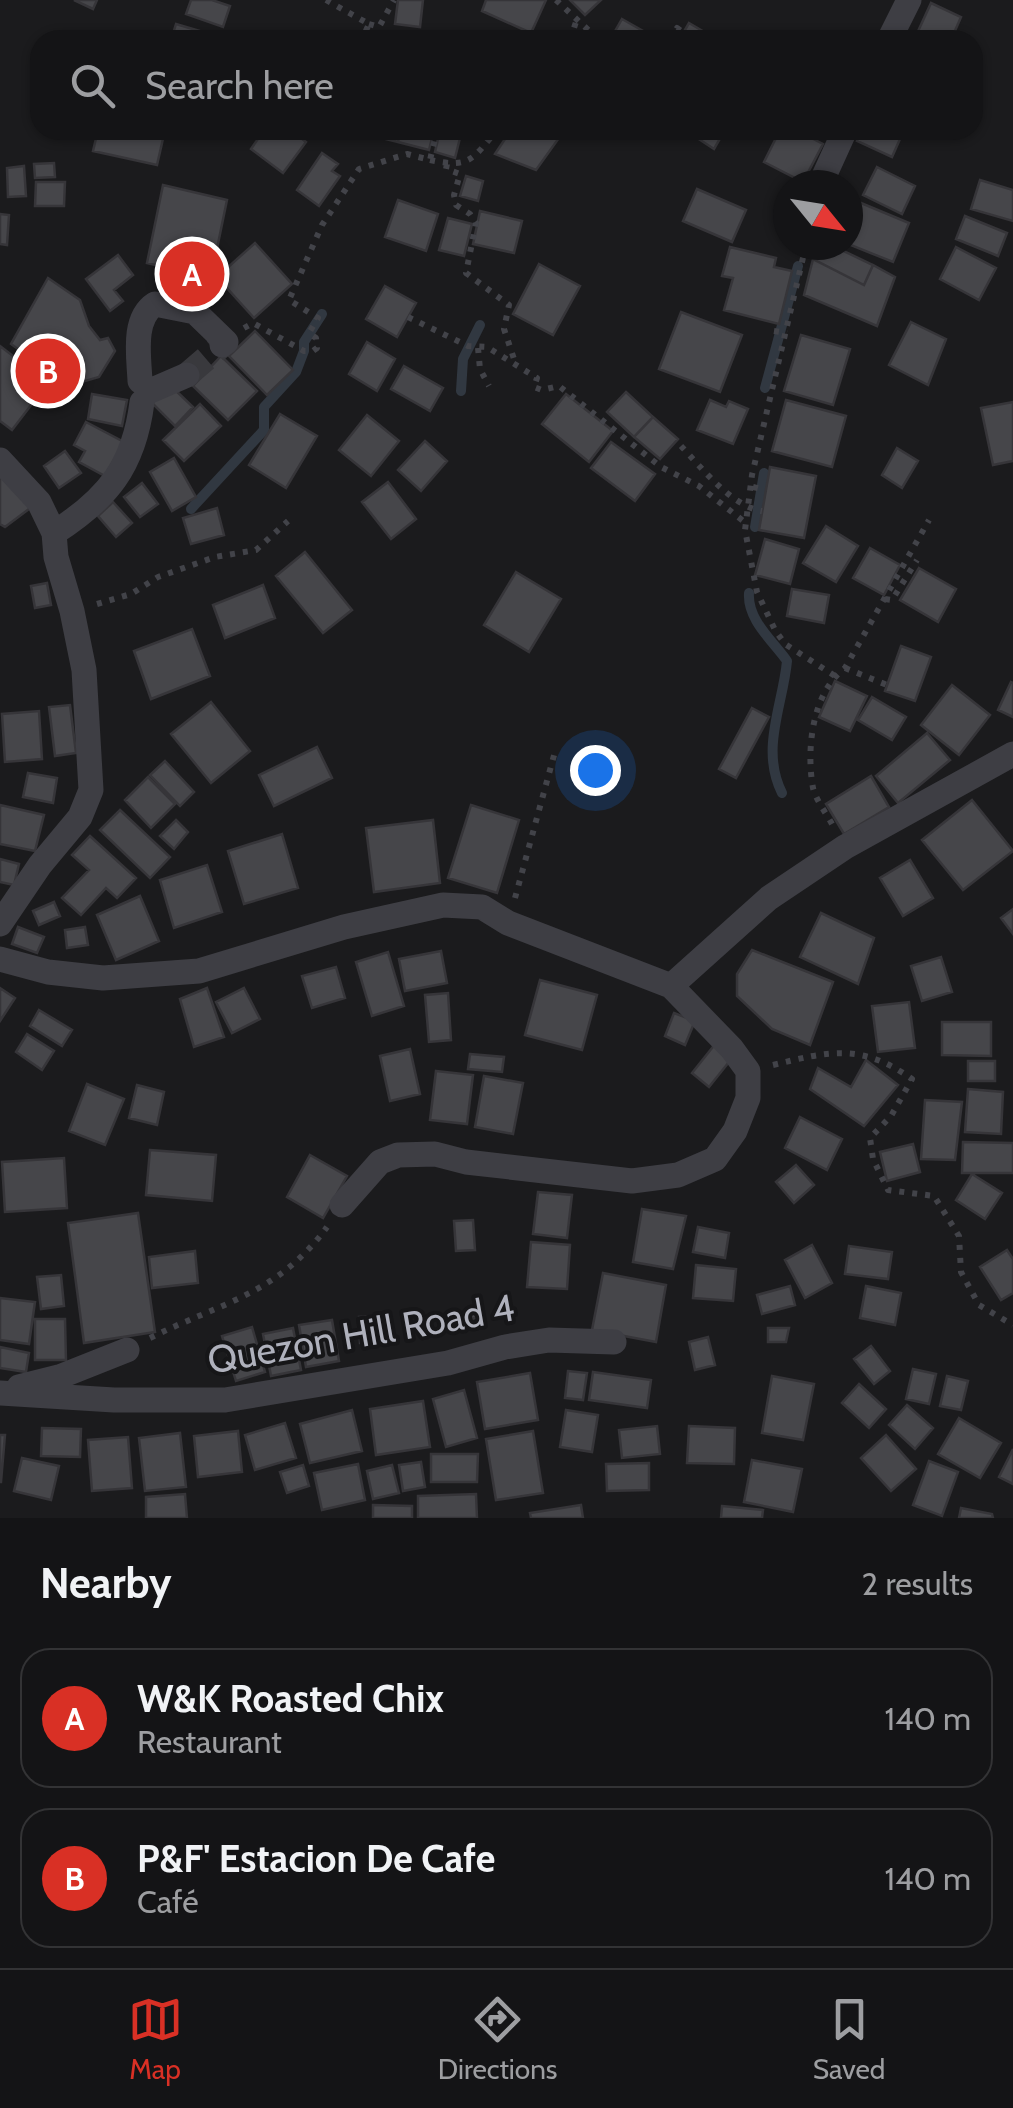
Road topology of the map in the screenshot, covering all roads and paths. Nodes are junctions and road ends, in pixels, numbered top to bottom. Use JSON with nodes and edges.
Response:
{"nodes":[{"id":1,"x":326,"y":0,"type":"edge"},
{"id":2,"x":394,"y":0,"type":"edge"},
{"id":3,"x":556,"y":0,"type":"edge"},
{"id":4,"x":909,"y":0,"type":"edge"},
{"id":5,"x":576,"y":22,"type":"junction"},
{"id":6,"x":369,"y":24,"type":"junction"},
{"id":7,"x":366,"y":30,"type":"edge"},
{"id":8,"x":573,"y":30,"type":"edge"},
{"id":9,"x":586,"y":30,"type":"edge"},
{"id":10,"x":894,"y":30,"type":"edge"},
{"id":11,"x":435,"y":140,"type":"edge"},
{"id":12,"x":489,"y":140,"type":"edge"},
{"id":13,"x":840,"y":140,"type":"edge"},
{"id":14,"x":430,"y":160,"type":"junction"},
{"id":15,"x":448,"y":164,"type":"junction"},
{"id":16,"x":827,"y":170,"type":"edge"},
{"id":17,"x":803,"y":260,"type":"edge"},
{"id":18,"x":408,"y":317,"type":"dead end"},
{"id":19,"x":249,"y":323,"type":"dead end"},
{"id":20,"x":774,"y":331,"type":"dead end"},
{"id":21,"x":787,"y":333,"type":"junction"},
{"id":22,"x":222,"y":345,"type":"dead end"},
{"id":23,"x":478,"y":348,"type":"junction"},
{"id":24,"x":516,"y":364,"type":"junction"},
{"id":25,"x":186,"y":376,"type":"tunnel mouth"},
{"id":26,"x":488,"y":386,"type":"dead end"},
{"id":27,"x":144,"y":391,"type":"junction"},
{"id":28,"x":681,"y":446,"type":"dead end"},
{"id":29,"x":0,"y":460,"type":"edge"},
{"id":30,"x":753,"y":486,"type":"junction"},
{"id":31,"x":766,"y":490,"type":"dead end"},
{"id":32,"x":749,"y":509,"type":"junction"},
{"id":33,"x":762,"y":511,"type":"dead end"},
{"id":34,"x":929,"y":520,"type":"dead end"},
{"id":35,"x":288,"y":521,"type":"dead end"},
{"id":36,"x":746,"y":524,"type":"junction"},
{"id":37,"x":54,"y":533,"type":"junction"},
{"id":38,"x":916,"y":560,"type":"dead end"},
{"id":39,"x":885,"y":598,"type":"junction"},
{"id":40,"x":72,"y":611,"type":"junction"},
{"id":41,"x":846,"y":668,"type":"junction"},
{"id":42,"x":835,"y":676,"type":"junction"},
{"id":43,"x":887,"y":685,"type":"dead end"},
{"id":44,"x":556,"y":748,"type":"dead end"},
{"id":45,"x":1013,"y":754,"type":"edge"},
{"id":46,"x":839,"y":836,"type":"dead end"},
{"id":47,"x":508,"y":923,"type":"junction"},
{"id":48,"x":0,"y":924,"type":"edge"},
{"id":49,"x":0,"y":958,"type":"edge"},
{"id":50,"x":671,"y":986,"type":"junction"},
{"id":51,"x":748,"y":1071,"type":"junction"},
{"id":52,"x":342,"y":1206,"type":"joint"},
{"id":53,"x":1013,"y":1325,"type":"edge"},
{"id":54,"x":614,"y":1342,"type":"dead end"},
{"id":55,"x":127,"y":1350,"type":"joint"}],
"edges":[{"from":1,"to":6,"type":"path"},
{"from":2,"to":6,"type":"path"},
{"from":3,"to":5,"type":"path"},
{"from":4,"to":10,"type":"street"},
{"from":5,"to":8,"type":"path"},
{"from":5,"to":9,"type":"path"},
{"from":6,"to":7,"type":"path"},
{"from":11,"to":14,"type":"path"},
{"from":12,"to":15,"type":"path"},
{"from":13,"to":16,"type":"street"},
{"from":14,"to":15,"type":"path"},
{"from":14,"to":19,"type":"path"},
{"from":15,"to":24,"type":"path"},
{"from":17,"to":21,"type":"path"},
{"from":18,"to":23,"type":"path"},
{"from":20,"to":21,"type":"path"},
{"from":21,"to":30,"type":"path"},
{"from":22,"to":27,"type":"street"},
{"from":23,"to":24,"type":"path"},
{"from":23,"to":26,"type":"path"},
{"from":24,"to":36,"type":"path"},
{"from":25,"to":27,"type":"street"},
{"from":27,"to":37,"type":"street"},
{"from":28,"to":32,"type":"path"},
{"from":29,"to":37,"type":"street"},
{"from":30,"to":31,"type":"path"},
{"from":30,"to":32,"type":"path"},
{"from":32,"to":33,"type":"path"},
{"from":32,"to":36,"type":"path"},
{"from":34,"to":39,"type":"path"},
{"from":35,"to":40,"type":"path"},
{"from":36,"to":42,"type":"path"},
{"from":37,"to":40,"type":"street"},
{"from":38,"to":39,"type":"path"},
{"from":39,"to":41,"type":"path"},
{"from":40,"to":48,"type":"street"},
{"from":41,"to":42,"type":"path"},
{"from":41,"to":43,"type":"path"},
{"from":42,"to":46,"type":"path"},
{"from":44,"to":47,"type":"path"},
{"from":45,"to":50,"type":"street"},
{"from":47,"to":49,"type":"street"},
{"from":47,"to":50,"type":"street"},
{"from":50,"to":51,"type":"street"},
{"from":51,"to":52,"type":"street"},
{"from":51,"to":53,"type":"path"},
{"from":52,"to":55,"type":"path","name":"Quezon Hill Road 4"},
{"from":54,"to":55,"type":"street","name":"Quezon Hill Road 4"}]}
